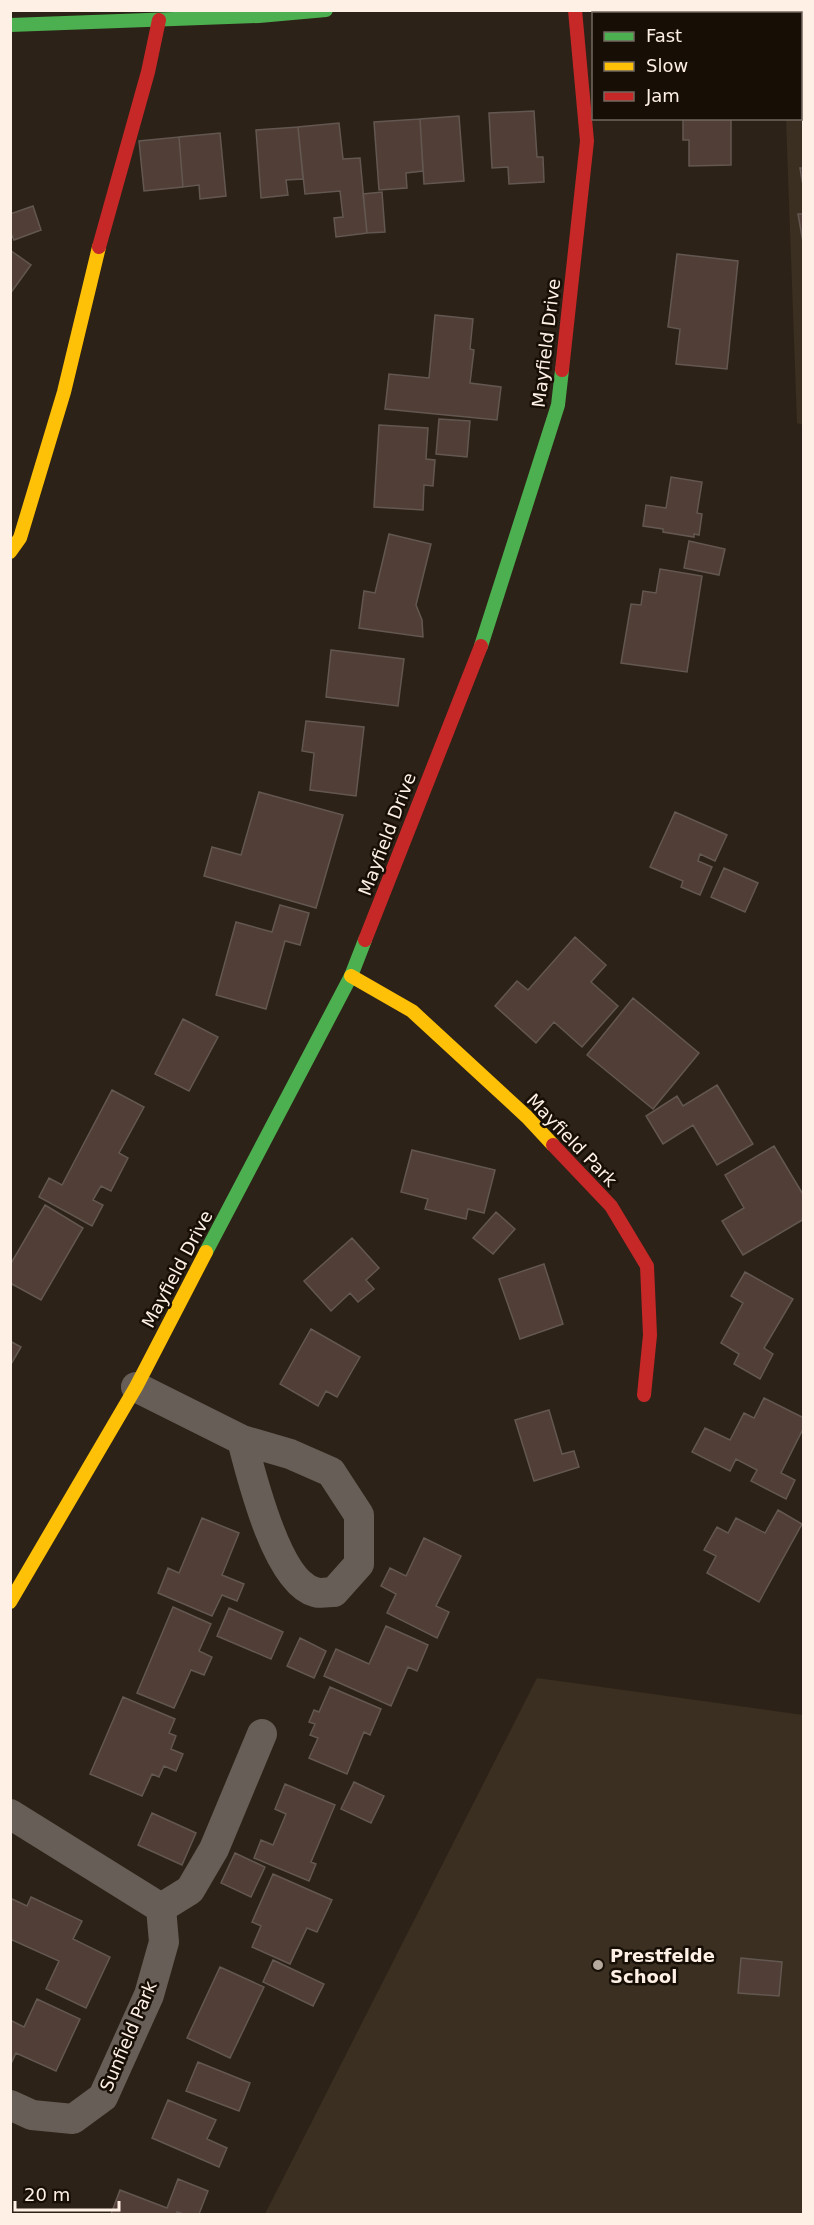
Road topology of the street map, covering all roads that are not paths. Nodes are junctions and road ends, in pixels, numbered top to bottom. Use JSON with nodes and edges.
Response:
{"nodes":[{"id":1,"x":326,"y":10,"type":"edge"},
{"id":2,"x":575,"y":10,"type":"edge"},
{"id":3,"x":260,"y":13,"type":"edge"},
{"id":4,"x":159,"y":20,"type":"junction"},
{"id":5,"x":10,"y":25,"type":"edge"},
{"id":6,"x":10,"y":552,"type":"edge"},
{"id":7,"x":351,"y":976,"type":"junction"},
{"id":8,"x":136,"y":1387,"type":"junction"},
{"id":9,"x":644,"y":1395,"type":"dead end"},
{"id":10,"x":242,"y":1440,"type":"junction"},
{"id":11,"x":10,"y":1602,"type":"edge"},
{"id":12,"x":262,"y":1734,"type":"dead end"},
{"id":13,"x":10,"y":1814,"type":"edge"},
{"id":14,"x":161,"y":1908,"type":"junction"},
{"id":15,"x":10,"y":2105,"type":"edge"}],
"edges":[{"from":1,"to":3,"type":"street"},
{"from":2,"to":7,"type":"street","name":"Mayfield Drive"},
{"from":3,"to":4,"type":"street"},
{"from":4,"to":5,"type":"street"},
{"from":4,"to":6,"type":"street"},
{"from":7,"to":8,"type":"street","name":"Mayfield Drive"},
{"from":7,"to":9,"type":"street","name":"Mayfield Park"},
{"from":8,"to":10,"type":"street"},
{"from":8,"to":11,"type":"street","name":"Mayfield Drive"},
{"from":10,"to":10,"type":"street"},
{"from":12,"to":14,"type":"street"},
{"from":13,"to":14,"type":"street"},
{"from":14,"to":15,"type":"street","name":"Sunfield Park"}]}
